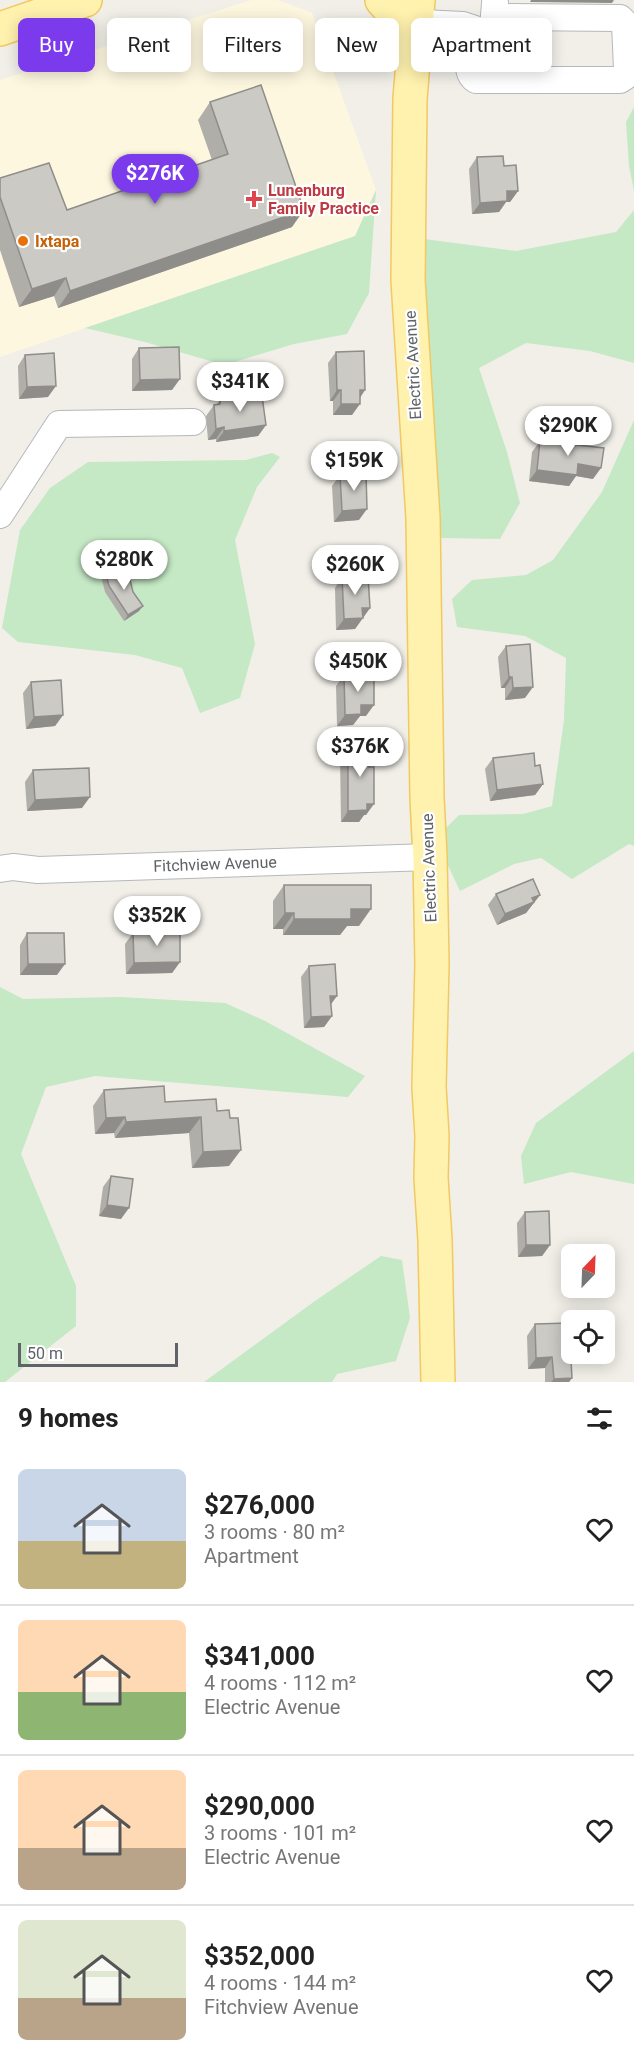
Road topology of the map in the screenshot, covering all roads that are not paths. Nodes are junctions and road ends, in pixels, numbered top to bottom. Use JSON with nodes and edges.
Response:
{"nodes":[{"id":1,"x":85,"y":0,"type":"edge"},
{"id":2,"x":406,"y":18,"type":"edge"},
{"id":3,"x":486,"y":23,"type":"edge"},
{"id":4,"x":0,"y":29,"type":"edge"},
{"id":5,"x":194,"y":422,"type":"dead end"},
{"id":6,"x":0,"y":514,"type":"edge"},
{"id":7,"x":430,"y":857,"type":"junction"},
{"id":8,"x":0,"y":869,"type":"edge"},
{"id":9,"x":438,"y":1382,"type":"edge"}],
"edges":[{"from":1,"to":4,"type":"main road"},
{"from":2,"to":7,"type":"main road","name":"Electric Avenue"},
{"from":3,"to":3,"type":"street"},
{"from":5,"to":6,"type":"street"},
{"from":7,"to":8,"type":"street","name":"Fitchview Avenue"},
{"from":7,"to":9,"type":"main road","name":"Electric Avenue"}]}
